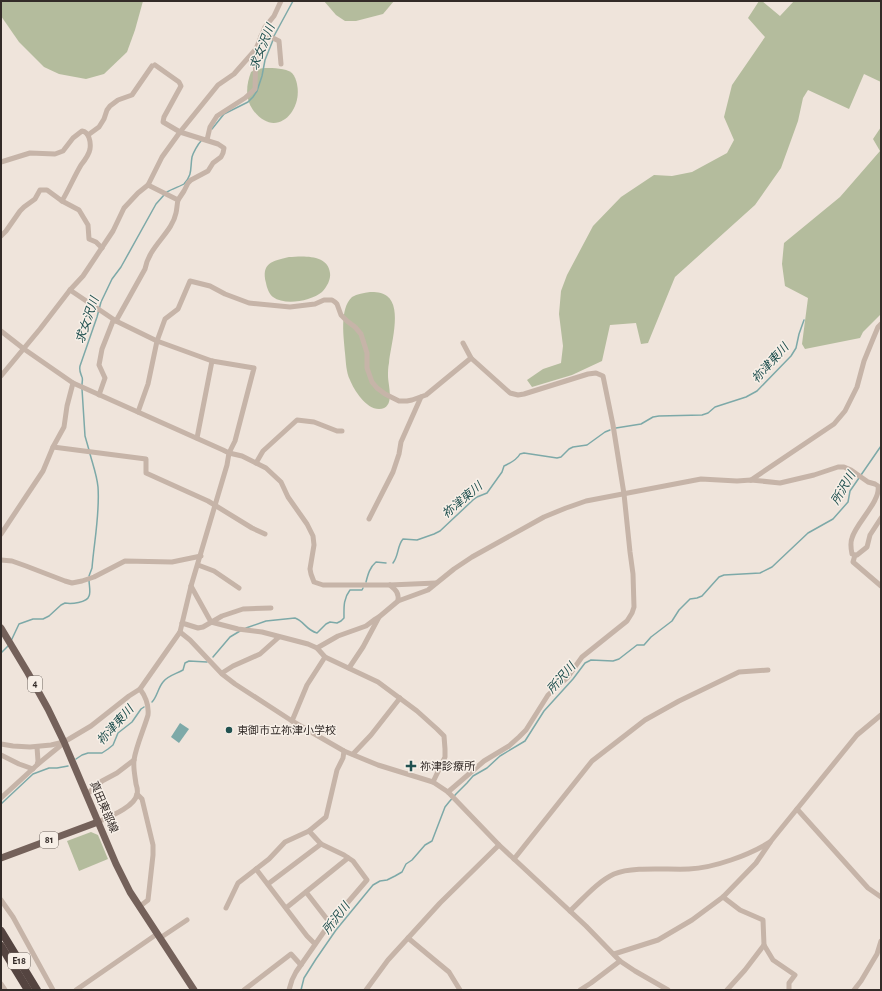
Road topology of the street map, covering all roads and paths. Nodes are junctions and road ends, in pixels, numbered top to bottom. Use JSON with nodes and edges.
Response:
{"nodes":[{"id":1,"x":282,"y":1,"type":"edge"},
{"id":2,"x":261,"y":36,"type":"junction"},
{"id":3,"x":256,"y":49,"type":"junction"},
{"id":4,"x":281,"y":64,"type":"dead end"},
{"id":5,"x":180,"y":132,"type":"junction"},
{"id":6,"x":88,"y":135,"type":"junction"},
{"id":7,"x":207,"y":140,"type":"junction"},
{"id":8,"x":1,"y":162,"type":"edge"},
{"id":9,"x":148,"y":185,"type":"junction"},
{"id":10,"x":178,"y":200,"type":"junction"},
{"id":11,"x":62,"y":201,"type":"junction"},
{"id":12,"x":1,"y":236,"type":"edge"},
{"id":13,"x":102,"y":248,"type":"junction"},
{"id":14,"x":70,"y":290,"type":"junction"},
{"id":15,"x":116,"y":321,"type":"junction"},
{"id":16,"x":881,"y":324,"type":"edge"},
{"id":17,"x":1,"y":331,"type":"edge"},
{"id":18,"x":157,"y":341,"type":"junction"},
{"id":19,"x":463,"y":343,"type":"dead end"},
{"id":20,"x":24,"y":349,"type":"junction"},
{"id":21,"x":470,"y":358,"type":"junction"},
{"id":22,"x":212,"y":361,"type":"junction"},
{"id":23,"x":1,"y":376,"type":"edge"},
{"id":24,"x":73,"y":383,"type":"junction"},
{"id":25,"x":99,"y":395,"type":"junction"},
{"id":26,"x":421,"y":397,"type":"junction"},
{"id":27,"x":138,"y":412,"type":"junction"},
{"id":28,"x":342,"y":431,"type":"dead end"},
{"id":29,"x":197,"y":438,"type":"junction"},
{"id":30,"x":53,"y":447,"type":"junction"},
{"id":31,"x":229,"y":453,"type":"junction"},
{"id":32,"x":256,"y":463,"type":"junction"},
{"id":33,"x":751,"y":480,"type":"junction"},
{"id":34,"x":624,"y":494,"type":"junction"},
{"id":35,"x":215,"y":505,"type":"junction"},
{"id":36,"x":881,"y":518,"type":"edge"},
{"id":37,"x":369,"y":519,"type":"dead end"},
{"id":38,"x":1,"y":534,"type":"edge"},
{"id":39,"x":265,"y":534,"type":"dead end"},
{"id":40,"x":200,"y":556,"type":"junction"},
{"id":41,"x":855,"y":556,"type":"junction"},
{"id":42,"x":1,"y":560,"type":"edge"},
{"id":43,"x":198,"y":565,"type":"junction"},
{"id":44,"x":437,"y":583,"type":"junction"},
{"id":45,"x":390,"y":584,"type":"junction"},
{"id":46,"x":191,"y":586,"type":"junction"},
{"id":47,"x":881,"y":586,"type":"edge"},
{"id":48,"x":239,"y":588,"type":"dead end"},
{"id":49,"x":398,"y":601,"type":"junction"},
{"id":50,"x":272,"y":608,"type":"dead end"},
{"id":51,"x":379,"y":617,"type":"junction"},
{"id":52,"x":211,"y":622,"type":"junction"},
{"id":53,"x":182,"y":623,"type":"junction"},
{"id":54,"x":1,"y":628,"type":"edge"},
{"id":55,"x":180,"y":632,"type":"junction"},
{"id":56,"x":279,"y":637,"type":"junction"},
{"id":57,"x":317,"y":648,"type":"junction"},
{"id":58,"x":325,"y":657,"type":"junction"},
{"id":59,"x":349,"y":668,"type":"junction"},
{"id":60,"x":768,"y":670,"type":"dead end"},
{"id":61,"x":222,"y":673,"type":"junction"},
{"id":62,"x":140,"y":689,"type":"junction"},
{"id":63,"x":400,"y":698,"type":"junction"},
{"id":64,"x":881,"y":716,"type":"edge"},
{"id":65,"x":292,"y":720,"type":"junction"},
{"id":66,"x":1,"y":744,"type":"edge"},
{"id":67,"x":62,"y":744,"type":"junction"},
{"id":68,"x":37,"y":747,"type":"junction"},
{"id":69,"x":344,"y":751,"type":"junction"},
{"id":70,"x":353,"y":754,"type":"junction"},
{"id":71,"x":1,"y":755,"type":"edge"},
{"id":72,"x":134,"y":760,"type":"junction"},
{"id":73,"x":38,"y":764,"type":"junction"},
{"id":74,"x":34,"y":769,"type":"junction"},
{"id":75,"x":433,"y":782,"type":"junction"},
{"id":76,"x":448,"y":792,"type":"junction"},
{"id":77,"x":137,"y":794,"type":"junction"},
{"id":78,"x":86,"y":795,"type":"junction"},
{"id":79,"x":1,"y":798,"type":"edge"},
{"id":80,"x":797,"y":809,"type":"junction"},
{"id":81,"x":98,"y":822,"type":"junction"},
{"id":82,"x":309,"y":831,"type":"junction"},
{"id":83,"x":772,"y":841,"type":"junction"},
{"id":84,"x":321,"y":844,"type":"junction"},
{"id":85,"x":500,"y":845,"type":"junction"},
{"id":86,"x":1,"y":858,"type":"edge"},
{"id":87,"x":348,"y":858,"type":"junction"},
{"id":88,"x":514,"y":859,"type":"junction"},
{"id":89,"x":256,"y":869,"type":"junction"},
{"id":90,"x":268,"y":884,"type":"junction"},
{"id":91,"x":306,"y":892,"type":"junction"},
{"id":92,"x":723,"y":897,"type":"junction"},
{"id":93,"x":881,"y":897,"type":"edge"},
{"id":94,"x":1,"y":900,"type":"edge"},
{"id":95,"x":139,"y":907,"type":"junction"},
{"id":96,"x":226,"y":908,"type":"dead end"},
{"id":97,"x":286,"y":908,"type":"junction"},
{"id":98,"x":570,"y":911,"type":"junction"},
{"id":99,"x":187,"y":920,"type":"dead end"},
{"id":100,"x":330,"y":923,"type":"junction"},
{"id":101,"x":1,"y":932,"type":"edge"},
{"id":102,"x":159,"y":936,"type":"junction"},
{"id":103,"x":408,"y":938,"type":"junction"},
{"id":104,"x":881,"y":941,"type":"edge"},
{"id":105,"x":315,"y":944,"type":"junction"},
{"id":106,"x":1,"y":946,"type":"edge"},
{"id":107,"x":764,"y":946,"type":"junction"},
{"id":108,"x":614,"y":954,"type":"junction"},
{"id":109,"x":620,"y":961,"type":"junction"},
{"id":110,"x":301,"y":965,"type":"junction"},
{"id":111,"x":1,"y":984,"type":"edge"},
{"id":112,"x":5,"y":990,"type":"edge"},
{"id":113,"x":28,"y":990,"type":"edge"},
{"id":114,"x":37,"y":990,"type":"edge"},
{"id":115,"x":54,"y":990,"type":"edge"},
{"id":116,"x":76,"y":990,"type":"edge"},
{"id":117,"x":194,"y":990,"type":"edge"},
{"id":118,"x":244,"y":990,"type":"edge"},
{"id":119,"x":289,"y":990,"type":"edge"},
{"id":120,"x":366,"y":990,"type":"edge"},
{"id":121,"x":460,"y":990,"type":"edge"},
{"id":122,"x":580,"y":990,"type":"edge"},
{"id":123,"x":668,"y":990,"type":"edge"},
{"id":124,"x":727,"y":990,"type":"edge"},
{"id":125,"x":789,"y":990,"type":"edge"},
{"id":126,"x":854,"y":990,"type":"edge"}],
"edges":[{"from":1,"to":2,"type":"street"},
{"from":2,"to":3,"type":"street"},
{"from":2,"to":4,"type":"street"},
{"from":3,"to":5,"type":"street"},
{"from":3,"to":7,"type":"street"},
{"from":5,"to":6,"type":"street"},
{"from":5,"to":7,"type":"street"},
{"from":5,"to":9,"type":"street"},
{"from":6,"to":8,"type":"street"},
{"from":6,"to":11,"type":"street"},
{"from":7,"to":10,"type":"street"},
{"from":9,"to":10,"type":"street"},
{"from":9,"to":13,"type":"street"},
{"from":10,"to":15,"type":"street"},
{"from":11,"to":12,"type":"street"},
{"from":11,"to":13,"type":"street"},
{"from":13,"to":14,"type":"street"},
{"from":14,"to":15,"type":"street"},
{"from":14,"to":20,"type":"street"},
{"from":15,"to":18,"type":"street"},
{"from":15,"to":25,"type":"street"},
{"from":16,"to":33,"type":"street"},
{"from":17,"to":20,"type":"street"},
{"from":18,"to":22,"type":"street"},
{"from":18,"to":26,"type":"street"},
{"from":18,"to":27,"type":"street"},
{"from":19,"to":21,"type":"street"},
{"from":20,"to":23,"type":"street"},
{"from":20,"to":24,"type":"street"},
{"from":21,"to":26,"type":"street"},
{"from":21,"to":34,"type":"street"},
{"from":22,"to":29,"type":"street"},
{"from":22,"to":31,"type":"street"},
{"from":24,"to":25,"type":"street"},
{"from":24,"to":30,"type":"street"},
{"from":25,"to":27,"type":"street"},
{"from":26,"to":37,"type":"street"},
{"from":27,"to":29,"type":"street"},
{"from":28,"to":32,"type":"street"},
{"from":29,"to":31,"type":"street"},
{"from":30,"to":35,"type":"street"},
{"from":30,"to":38,"type":"street"},
{"from":31,"to":32,"type":"street"},
{"from":31,"to":35,"type":"street"},
{"from":32,"to":45,"type":"street"},
{"from":33,"to":34,"type":"street"},
{"from":33,"to":41,"type":"street"},
{"from":34,"to":44,"type":"street"},
{"from":34,"to":76,"type":"street"},
{"from":35,"to":39,"type":"street"},
{"from":35,"to":40,"type":"street"},
{"from":36,"to":41,"type":"street"},
{"from":40,"to":42,"type":"street"},
{"from":40,"to":43,"type":"street"},
{"from":41,"to":47,"type":"street"},
{"from":43,"to":46,"type":"street"},
{"from":43,"to":48,"type":"street"},
{"from":44,"to":45,"type":"street"},
{"from":44,"to":49,"type":"street"},
{"from":45,"to":49,"type":"street"},
{"from":46,"to":52,"type":"street"},
{"from":46,"to":53,"type":"street"},
{"from":49,"to":51,"type":"street"},
{"from":50,"to":52,"type":"street"},
{"from":51,"to":57,"type":"street"},
{"from":51,"to":59,"type":"street"},
{"from":52,"to":53,"type":"street"},
{"from":52,"to":56,"type":"street"},
{"from":53,"to":55,"type":"street"},
{"from":54,"to":67,"type":"main road","name":"真田東部線","number":"4"},
{"from":55,"to":61,"type":"street"},
{"from":55,"to":62,"type":"street"},
{"from":56,"to":57,"type":"street"},
{"from":56,"to":61,"type":"street"},
{"from":57,"to":58,"type":"street"},
{"from":58,"to":59,"type":"street"},
{"from":58,"to":65,"type":"street"},
{"from":59,"to":63,"type":"street"},
{"from":60,"to":88,"type":"street"},
{"from":61,"to":65,"type":"street"},
{"from":62,"to":67,"type":"street"},
{"from":62,"to":72,"type":"street"},
{"from":63,"to":70,"type":"street"},
{"from":63,"to":75,"type":"street"},
{"from":64,"to":80,"type":"street"},
{"from":65,"to":69,"type":"street"},
{"from":66,"to":68,"type":"street"},
{"from":67,"to":68,"type":"street"},
{"from":67,"to":73,"type":"street"},
{"from":67,"to":78,"type":"main road","name":"真田東部線","number":"4"},
{"from":68,"to":73,"type":"street"},
{"from":69,"to":70,"type":"street"},
{"from":69,"to":82,"type":"street"},
{"from":70,"to":75,"type":"street"},
{"from":71,"to":74,"type":"street"},
{"from":72,"to":77,"type":"street"},
{"from":72,"to":78,"type":"street"},
{"from":73,"to":74,"type":"street"},
{"from":74,"to":79,"type":"street"},
{"from":75,"to":76,"type":"street"},
{"from":76,"to":85,"type":"street"},
{"from":77,"to":81,"type":"street"},
{"from":77,"to":95,"type":"street"},
{"from":78,"to":81,"type":"main road","name":"真田東部線","number":"4"},
{"from":80,"to":83,"type":"street"},
{"from":80,"to":93,"type":"street"},
{"from":81,"to":86,"type":"main road","number":"81"},
{"from":81,"to":95,"type":"main road","name":"真田東部線","number":"4"},
{"from":82,"to":84,"type":"street"},
{"from":82,"to":89,"type":"street"},
{"from":83,"to":92,"type":"street"},
{"from":83,"to":98,"type":"street"},
{"from":84,"to":87,"type":"street"},
{"from":84,"to":90,"type":"street"},
{"from":85,"to":88,"type":"street"},
{"from":85,"to":103,"type":"street"},
{"from":87,"to":91,"type":"street"},
{"from":87,"to":100,"type":"street"},
{"from":88,"to":98,"type":"street"},
{"from":89,"to":90,"type":"street"},
{"from":89,"to":96,"type":"street"},
{"from":90,"to":97,"type":"street"},
{"from":91,"to":97,"type":"street"},
{"from":91,"to":100,"type":"street"},
{"from":92,"to":107,"type":"street"},
{"from":92,"to":108,"type":"street"},
{"from":94,"to":115,"type":"street"},
{"from":95,"to":102,"type":"main road","name":"真田東部線","number":"4"},
{"from":97,"to":105,"type":"street"},
{"from":98,"to":108,"type":"street"},
{"from":99,"to":102,"type":"street"},
{"from":100,"to":105,"type":"street"},
{"from":101,"to":114,"type":"highway","number":"E18"},
{"from":102,"to":116,"type":"street"},
{"from":102,"to":117,"type":"main road","name":"真田東部線","number":"4"},
{"from":103,"to":120,"type":"street"},
{"from":103,"to":121,"type":"street"},
{"from":104,"to":126,"type":"street"},
{"from":105,"to":110,"type":"street"},
{"from":106,"to":113,"type":"highway","number":"E18"},
{"from":107,"to":124,"type":"street"},
{"from":107,"to":125,"type":"street"},
{"from":108,"to":109,"type":"street"},
{"from":109,"to":122,"type":"street"},
{"from":109,"to":123,"type":"street"},
{"from":110,"to":118,"type":"street"},
{"from":110,"to":119,"type":"street"},
{"from":111,"to":112,"type":"street"}]}
